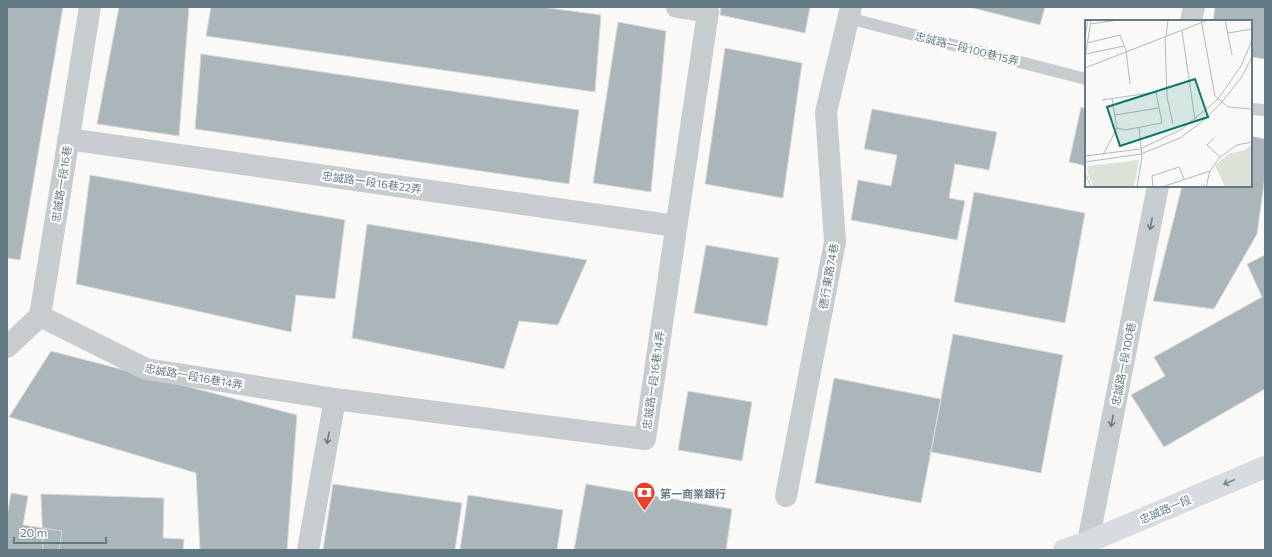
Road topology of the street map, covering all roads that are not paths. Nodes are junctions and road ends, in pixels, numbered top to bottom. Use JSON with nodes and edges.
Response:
{"nodes":[{"id":1,"x":90,"y":7,"type":"edge"},
{"id":2,"x":677,"y":7,"type":"edge"},
{"id":3,"x":1194,"y":7,"type":"edge"},
{"id":4,"x":849,"y":13,"type":"edge"},
{"id":5,"x":1191,"y":20,"type":"edge"},
{"id":6,"x":1085,"y":78,"type":"edge"},
{"id":7,"x":1252,"y":109,"type":"edge"},
{"id":8,"x":1265,"y":110,"type":"edge"},
{"id":9,"x":68,"y":139,"type":"junction"},
{"id":10,"x":1158,"y":187,"type":"edge"},
{"id":11,"x":676,"y":226,"type":"junction"},
{"id":12,"x":40,"y":316,"type":"junction"},
{"id":13,"x":7,"y":347,"type":"edge"},
{"id":14,"x":335,"y":399,"type":"junction"},
{"id":15,"x":1265,"y":466,"type":"edge"},
{"id":16,"x":786,"y":496,"type":"dead end"},
{"id":17,"x":1088,"y":542,"type":"junction"},
{"id":18,"x":308,"y":550,"type":"edge"},
{"id":19,"x":1064,"y":550,"type":"edge"}],
"edges":[{"from":1,"to":9,"type":"street","name":"忠誠路一段16巷"},
{"from":2,"to":11,"type":"street","name":"忠誠路一段16巷14弄"},
{"from":3,"to":5,"type":"street"},
{"from":4,"to":6,"type":"lane","name":"忠誠路一段100巷15弄"},
{"from":4,"to":16,"type":"street","name":"德行東路74巷"},
{"from":7,"to":8,"type":"lane"},
{"from":9,"to":11,"type":"street","name":"忠誠路一段16巷22弄"},
{"from":9,"to":12,"type":"street","name":"忠誠路一段16巷"},
{"from":10,"to":17,"type":"street","name":"忠誠路一段100巷","one_way":true},
{"from":11,"to":14,"type":"street","name":"忠誠路一段16巷14弄"},
{"from":12,"to":13,"type":"street"},
{"from":12,"to":14,"type":"street","name":"忠誠路一段16巷14弄"},
{"from":14,"to":18,"type":"street","one_way":true},
{"from":15,"to":17,"type":"street","name":"忠誠路一段","one_way":true},
{"from":17,"to":19,"type":"street","name":"忠誠路一段"}]}
